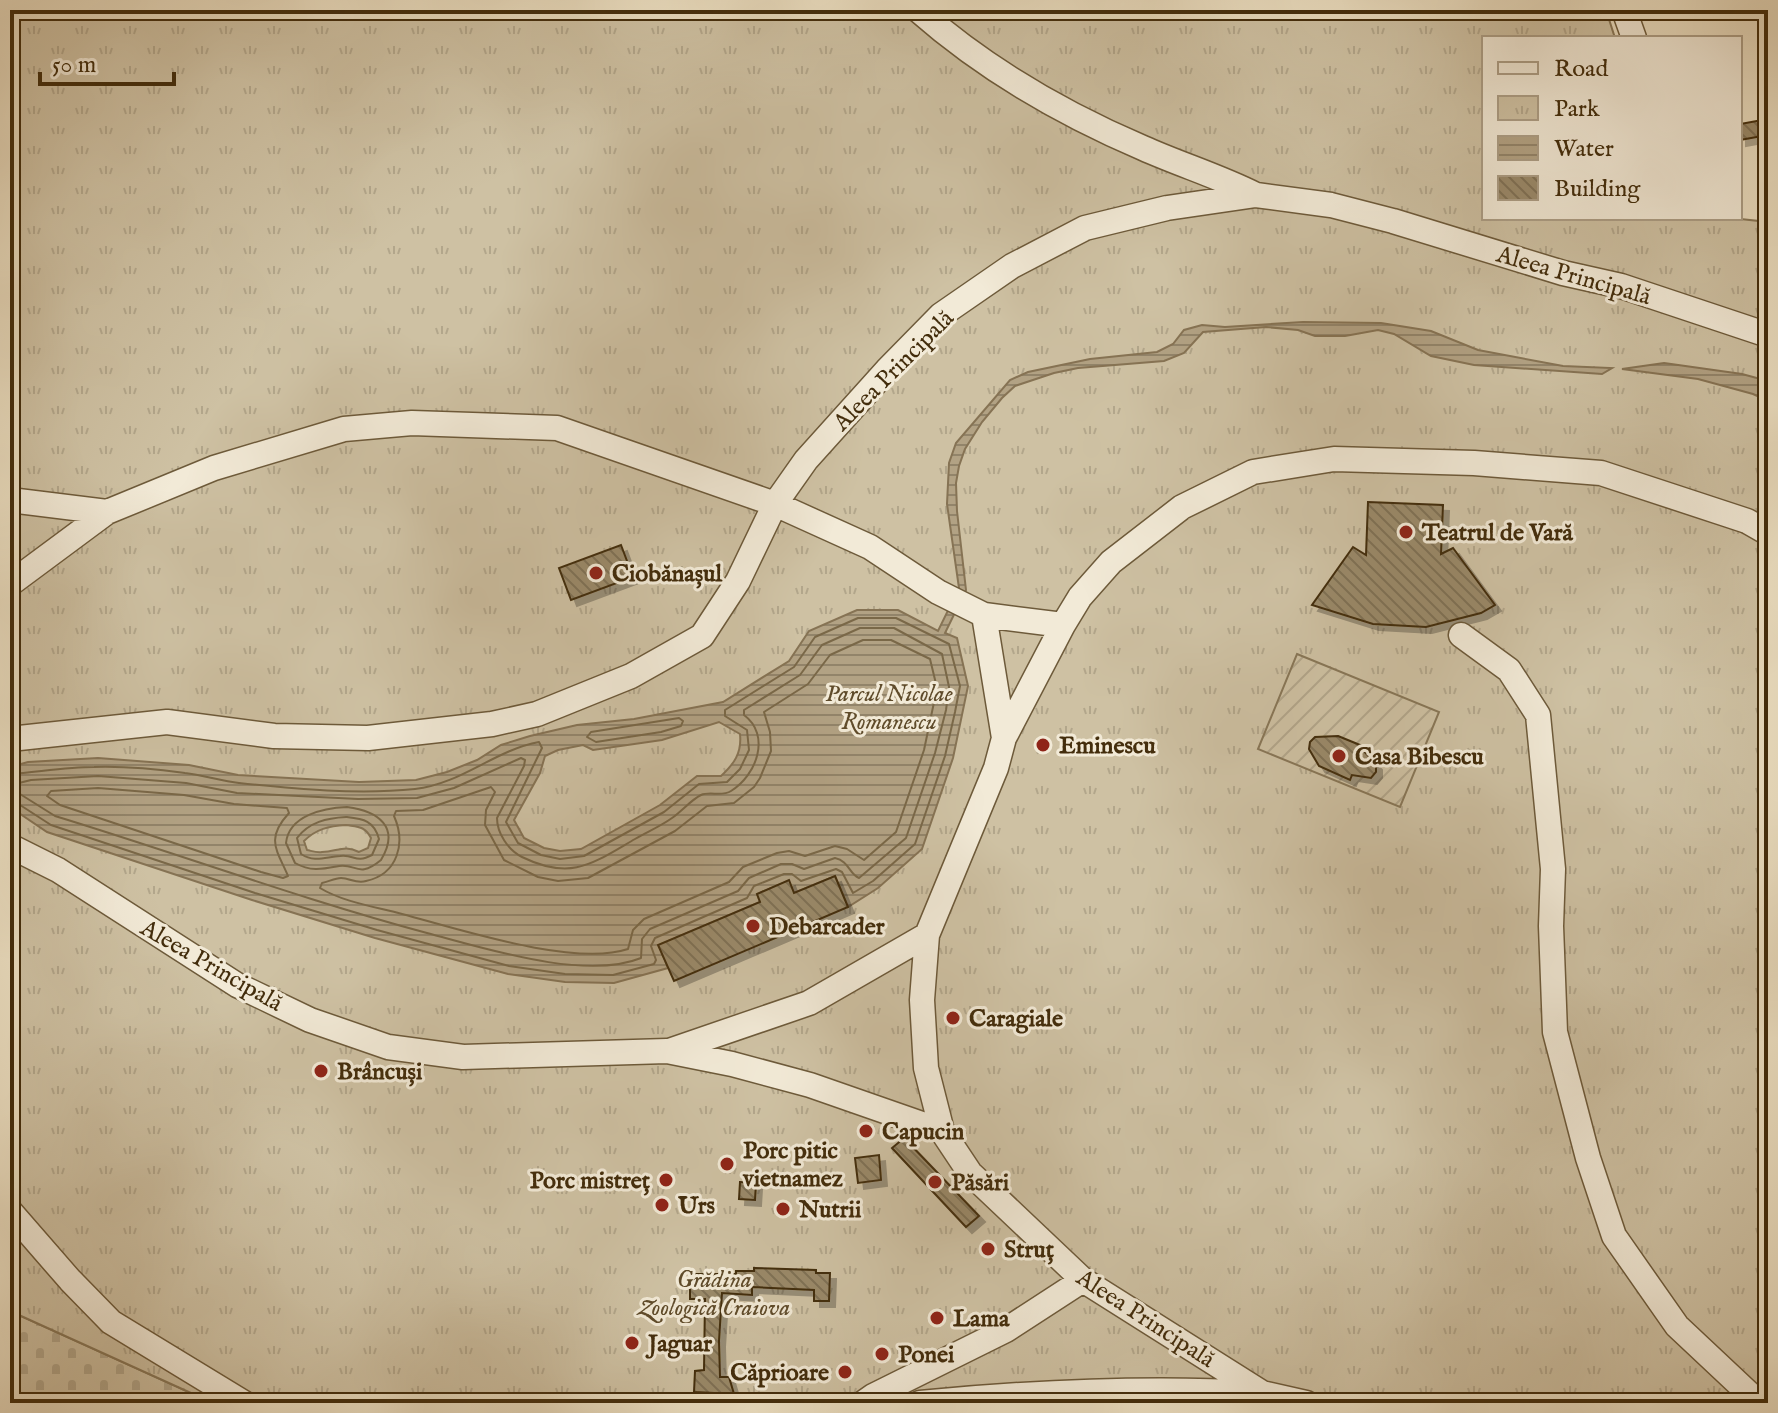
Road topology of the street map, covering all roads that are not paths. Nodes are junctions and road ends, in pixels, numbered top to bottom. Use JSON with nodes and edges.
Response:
{"nodes":[{"id":1,"x":918,"y":10,"type":"edge"},
{"id":2,"x":1624,"y":10,"type":"edge"},
{"id":3,"x":1633,"y":36,"type":"edge"},
{"id":4,"x":1256,"y":195,"type":"junction"},
{"id":5,"x":1768,"y":335,"type":"edge"},
{"id":6,"x":10,"y":500,"type":"edge"},
{"id":7,"x":775,"y":504,"type":"junction"},
{"id":8,"x":107,"y":512,"type":"junction"},
{"id":9,"x":1768,"y":533,"type":"edge"},
{"id":10,"x":10,"y":584,"type":"edge"},
{"id":11,"x":984,"y":615,"type":"junction"},
{"id":12,"x":1063,"y":625,"type":"junction"},
{"id":13,"x":1461,"y":635,"type":"dead end"},
{"id":14,"x":1004,"y":738,"type":"junction"},
{"id":15,"x":10,"y":739,"type":"edge"},
{"id":16,"x":10,"y":846,"type":"edge"},
{"id":17,"x":927,"y":935,"type":"junction"},
{"id":18,"x":667,"y":1051,"type":"junction"},
{"id":19,"x":942,"y":1131,"type":"junction"},
{"id":20,"x":10,"y":1211,"type":"edge"},
{"id":21,"x":1083,"y":1280,"type":"junction"},
{"id":22,"x":1262,"y":1393,"type":"junction"},
{"id":23,"x":244,"y":1403,"type":"edge"},
{"id":24,"x":863,"y":1403,"type":"edge"},
{"id":25,"x":920,"y":1403,"type":"edge"},
{"id":26,"x":1306,"y":1403,"type":"edge"},
{"id":27,"x":1759,"y":1403,"type":"edge"}],
"edges":[{"from":1,"to":4,"type":"street"},
{"from":2,"to":3,"type":"street"},
{"from":4,"to":5,"type":"street","name":"Aleea Principală"},
{"from":4,"to":7,"type":"street","name":"Aleea Principală"},
{"from":6,"to":8,"type":"street"},
{"from":7,"to":8,"type":"street"},
{"from":7,"to":11,"type":"street"},
{"from":7,"to":15,"type":"street","name":"Aleea Principală"},
{"from":8,"to":10,"type":"street"},
{"from":9,"to":12,"type":"street"},
{"from":11,"to":12,"type":"street"},
{"from":11,"to":14,"type":"street"},
{"from":12,"to":14,"type":"street"},
{"from":13,"to":27,"type":"street"},
{"from":14,"to":17,"type":"street"},
{"from":16,"to":18,"type":"street","name":"Aleea Principală"},
{"from":17,"to":18,"type":"street","name":"Aleea Principală"},
{"from":17,"to":19,"type":"street"},
{"from":18,"to":19,"type":"street","name":"Aleea Principală"},
{"from":19,"to":21,"type":"street","name":"Aleea Principală"},
{"from":20,"to":23,"type":"street"},
{"from":21,"to":22,"type":"street","name":"Aleea Principală"},
{"from":21,"to":24,"type":"street"},
{"from":22,"to":25,"type":"street"},
{"from":22,"to":26,"type":"street","name":"Aleea Principală"}]}
